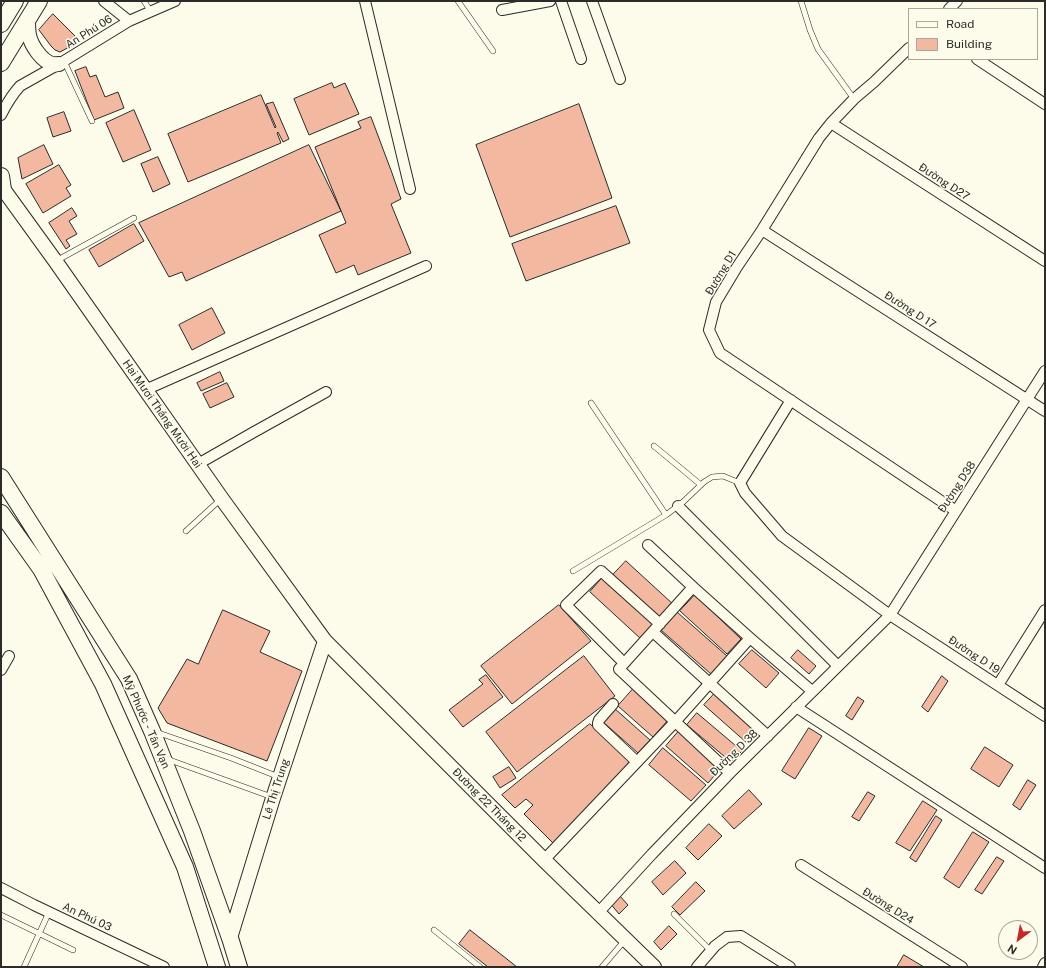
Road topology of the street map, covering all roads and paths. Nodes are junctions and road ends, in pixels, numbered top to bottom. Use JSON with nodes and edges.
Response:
{"nodes":[{"id":1,"x":15,"y":1,"type":"edge"},
{"id":2,"x":39,"y":1,"type":"edge"},
{"id":3,"x":104,"y":1,"type":"edge"},
{"id":4,"x":144,"y":1,"type":"edge"},
{"id":5,"x":175,"y":1,"type":"edge"},
{"id":6,"x":365,"y":1,"type":"edge"},
{"id":7,"x":458,"y":1,"type":"edge"},
{"id":8,"x":550,"y":1,"type":"edge"},
{"id":9,"x":561,"y":1,"type":"edge"},
{"id":10,"x":592,"y":1,"type":"edge"},
{"id":11,"x":801,"y":1,"type":"edge"},
{"id":12,"x":502,"y":10,"type":"dead end"},
{"id":13,"x":151,"y":12,"type":"junction"},
{"id":14,"x":28,"y":19,"type":"junction"},
{"id":15,"x":130,"y":21,"type":"junction"},
{"id":16,"x":1,"y":24,"type":"edge"},
{"id":17,"x":908,"y":49,"type":"edge"},
{"id":18,"x":494,"y":51,"type":"dead end"},
{"id":19,"x":581,"y":59,"type":"dead end"},
{"id":20,"x":979,"y":60,"type":"edge"},
{"id":21,"x":62,"y":62,"type":"junction"},
{"id":22,"x":2,"y":64,"type":"edge"},
{"id":23,"x":620,"y":79,"type":"dead end"},
{"id":24,"x":854,"y":99,"type":"junction"},
{"id":25,"x":1045,"y":104,"type":"edge"},
{"id":26,"x":1,"y":116,"type":"edge"},
{"id":27,"x":92,"y":121,"type":"dead end"},
{"id":28,"x":831,"y":123,"type":"junction"},
{"id":29,"x":2,"y":185,"type":"edge"},
{"id":30,"x":410,"y":190,"type":"dead end"},
{"id":31,"x":134,"y":218,"type":"dead end"},
{"id":32,"x":762,"y":230,"type":"junction"},
{"id":33,"x":1045,"y":261,"type":"edge"},
{"id":34,"x":56,"y":262,"type":"junction"},
{"id":35,"x":426,"y":266,"type":"dead end"},
{"id":36,"x":1045,"y":371,"type":"edge"},
{"id":37,"x":145,"y":390,"type":"junction"},
{"id":38,"x":326,"y":392,"type":"dead end"},
{"id":39,"x":792,"y":400,"type":"junction"},
{"id":40,"x":1027,"y":400,"type":"junction"},
{"id":41,"x":591,"y":403,"type":"dead end"},
{"id":42,"x":1045,"y":411,"type":"edge"},
{"id":43,"x":654,"y":446,"type":"dead end"},
{"id":44,"x":198,"y":464,"type":"junction"},
{"id":45,"x":1,"y":477,"type":"edge"},
{"id":46,"x":740,"y":483,"type":"junction"},
{"id":47,"x":701,"y":485,"type":"junction"},
{"id":48,"x":222,"y":498,"type":"junction"},
{"id":49,"x":678,"y":506,"type":"junction"},
{"id":50,"x":956,"y":511,"type":"junction"},
{"id":51,"x":1,"y":513,"type":"edge"},
{"id":52,"x":666,"y":515,"type":"junction"},
{"id":53,"x":186,"y":531,"type":"dead end"},
{"id":54,"x":648,"y":545,"type":"dead end"},
{"id":55,"x":573,"y":571,"type":"dead end"},
{"id":56,"x":693,"y":587,"type":"junction"},
{"id":57,"x":1045,"y":610,"type":"edge"},
{"id":58,"x":890,"y":615,"type":"junction"},
{"id":59,"x":657,"y":628,"type":"junction"},
{"id":60,"x":750,"y":638,"type":"junction"},
{"id":61,"x":324,"y":641,"type":"junction"},
{"id":62,"x":9,"y":656,"type":"dead end"},
{"id":63,"x":624,"y":663,"type":"junction"},
{"id":64,"x":838,"y":666,"type":"junction"},
{"id":65,"x":1,"y":670,"type":"edge"},
{"id":66,"x":709,"y":682,"type":"junction"},
{"id":67,"x":998,"y":685,"type":"junction"},
{"id":68,"x":812,"y":691,"type":"junction"},
{"id":69,"x":613,"y":704,"type":"dead end"},
{"id":70,"x":796,"y":707,"type":"junction"},
{"id":71,"x":1045,"y":716,"type":"edge"},
{"id":72,"x":675,"y":722,"type":"junction"},
{"id":73,"x":152,"y":731,"type":"junction"},
{"id":74,"x":768,"y":736,"type":"junction"},
{"id":75,"x":163,"y":758,"type":"junction"},
{"id":76,"x":636,"y":762,"type":"junction"},
{"id":77,"x":730,"y":773,"type":"junction"},
{"id":78,"x":280,"y":777,"type":"junction"},
{"id":79,"x":273,"y":798,"type":"junction"},
{"id":80,"x":544,"y":860,"type":"junction"},
{"id":81,"x":801,"y":865,"type":"dead end"},
{"id":82,"x":1045,"y":868,"type":"edge"},
{"id":83,"x":1,"y":888,"type":"edge"},
{"id":84,"x":49,"y":912,"type":"junction"},
{"id":85,"x":598,"y":913,"type":"junction"},
{"id":86,"x":674,"y":914,"type":"dead end"},
{"id":87,"x":1,"y":915,"type":"edge"},
{"id":88,"x":434,"y":930,"type":"dead end"},
{"id":89,"x":38,"y":934,"type":"junction"},
{"id":90,"x":230,"y":938,"type":"junction"},
{"id":91,"x":625,"y":939,"type":"junction"},
{"id":92,"x":73,"y":950,"type":"dead end"},
{"id":93,"x":711,"y":951,"type":"junction"},
{"id":94,"x":1045,"y":963,"type":"edge"},
{"id":95,"x":24,"y":967,"type":"edge"},
{"id":96,"x":164,"y":967,"type":"edge"},
{"id":97,"x":217,"y":967,"type":"edge"},
{"id":98,"x":220,"y":967,"type":"edge"},
{"id":99,"x":239,"y":967,"type":"edge"},
{"id":100,"x":480,"y":967,"type":"edge"},
{"id":101,"x":602,"y":967,"type":"edge"},
{"id":102,"x":654,"y":967,"type":"edge"},
{"id":103,"x":697,"y":967,"type":"edge"},
{"id":104,"x":790,"y":967,"type":"edge"},
{"id":105,"x":962,"y":967,"type":"edge"},
{"id":106,"x":1043,"y":967,"type":"edge"}],
"edges":[{"from":1,"to":16,"type":"main road"},
{"from":2,"to":14,"type":"main road"},
{"from":3,"to":15,"type":"street"},
{"from":4,"to":13,"type":"lane"},
{"from":5,"to":13,"type":"street","name":"An Phú 06"},
{"from":6,"to":30,"type":"street"},
{"from":7,"to":18,"type":"lane"},
{"from":8,"to":12,"type":"street"},
{"from":9,"to":19,"type":"street"},
{"from":10,"to":23,"type":"street"},
{"from":11,"to":24,"type":"lane"},
{"from":13,"to":15,"type":"street","name":"An Phú 06"},
{"from":14,"to":21,"type":"main road"},
{"from":14,"to":22,"type":"main road"},
{"from":15,"to":21,"type":"street","name":"An Phú 06"},
{"from":17,"to":24,"type":"street","name":"Đường D1"},
{"from":20,"to":25,"type":"street"},
{"from":21,"to":26,"type":"street","name":"An Phú 06"},
{"from":21,"to":27,"type":"lane"},
{"from":24,"to":28,"type":"street","name":"Đường D1"},
{"from":28,"to":32,"type":"street","name":"Đường D1"},
{"from":28,"to":33,"type":"street","name":"Đường D27"},
{"from":29,"to":34,"type":"main road","name":"Hai Mươi Tháng Mười Hai"},
{"from":31,"to":34,"type":"lane"},
{"from":32,"to":39,"type":"street","name":"Đường D1"},
{"from":32,"to":40,"type":"street","name":"Đường D 17"},
{"from":34,"to":37,"type":"main road","name":"Hai Mươi Tháng Mười Hai"},
{"from":35,"to":37,"type":"street"},
{"from":36,"to":40,"type":"street","name":"Đường D38"},
{"from":37,"to":44,"type":"main road","name":"Hai Mươi Tháng Mười Hai"},
{"from":38,"to":44,"type":"street"},
{"from":39,"to":46,"type":"street"},
{"from":39,"to":50,"type":"street","name":"Đường D1"},
{"from":40,"to":42,"type":"street","name":"Đường D 17"},
{"from":40,"to":50,"type":"street","name":"Đường D38"},
{"from":41,"to":52,"type":"lane"},
{"from":43,"to":47,"type":"lane"},
{"from":44,"to":48,"type":"main road","name":"Hai Mươi Tháng Mười Hai"},
{"from":45,"to":73,"type":"main road","name":"Mỹ Phước - Tân Vạn"},
{"from":46,"to":47,"type":"lane"},
{"from":46,"to":58,"type":"street","name":"Đường D 19"},
{"from":47,"to":49,"type":"lane"},
{"from":48,"to":53,"type":"lane"},
{"from":48,"to":61,"type":"main road","name":"Hai Mươi Tháng Mười Hai"},
{"from":49,"to":52,"type":"lane"},
{"from":49,"to":64,"type":"street"},
{"from":50,"to":58,"type":"street","name":"Đường D38"},
{"from":51,"to":97,"type":"main road"},
{"from":52,"to":55,"type":"lane"},
{"from":54,"to":56,"type":"street"},
{"from":56,"to":59,"type":"street"},
{"from":56,"to":60,"type":"street"},
{"from":57,"to":67,"type":"street"},
{"from":58,"to":64,"type":"street","name":"Đường D 38"},
{"from":58,"to":67,"type":"street","name":"Đường D 19"},
{"from":59,"to":63,"type":"street"},
{"from":59,"to":63,"type":"street"},
{"from":59,"to":66,"type":"street"},
{"from":60,"to":66,"type":"street"},
{"from":60,"to":68,"type":"street"},
{"from":61,"to":78,"type":"main road","name":"Lê Thị Trung"},
{"from":61,"to":80,"type":"main road","name":"Đường 22 Tháng 12"},
{"from":62,"to":65,"type":"street"},
{"from":63,"to":72,"type":"street"},
{"from":64,"to":68,"type":"street","name":"Đường D 38"},
{"from":66,"to":72,"type":"street"},
{"from":66,"to":74,"type":"street"},
{"from":67,"to":71,"type":"street","name":"Đường D 19"},
{"from":68,"to":70,"type":"street","name":"Đường D 38"},
{"from":69,"to":76,"type":"street"},
{"from":70,"to":74,"type":"street","name":"Đường D 38"},
{"from":70,"to":82,"type":"street"},
{"from":72,"to":76,"type":"street"},
{"from":72,"to":77,"type":"street"},
{"from":73,"to":75,"type":"main road","name":"Mỹ Phước - Tân Vạn"},
{"from":73,"to":78,"type":"lane"},
{"from":74,"to":77,"type":"street","name":"Đường D 38"},
{"from":75,"to":79,"type":"lane"},
{"from":75,"to":90,"type":"main road","name":"Mỹ Phước - Tân Vạn"},
{"from":76,"to":80,"type":"street"},
{"from":77,"to":85,"type":"street","name":"Đường D 38"},
{"from":78,"to":79,"type":"main road","name":"Lê Thị Trung"},
{"from":79,"to":90,"type":"main road","name":"Lê Thị Trung"},
{"from":80,"to":85,"type":"main road","name":"Đường 22 Tháng 12"},
{"from":81,"to":105,"type":"street","name":"Đường D24"},
{"from":83,"to":84,"type":"street","name":"An Phú 03"},
{"from":84,"to":89,"type":"lane"},
{"from":84,"to":96,"type":"street","name":"An Phú 03"},
{"from":85,"to":91,"type":"main road","name":"Đường 22 Tháng 12"},
{"from":86,"to":93,"type":"lane"},
{"from":87,"to":89,"type":"lane"},
{"from":88,"to":100,"type":"lane"},
{"from":89,"to":92,"type":"lane"},
{"from":89,"to":95,"type":"lane"},
{"from":90,"to":98,"type":"main road"},
{"from":90,"to":99,"type":"main road","name":"Mỹ Phước - Tân Vạn"},
{"from":91,"to":101,"type":"lane"},
{"from":91,"to":102,"type":"main road","name":"Đường 22 Tháng 12"},
{"from":93,"to":103,"type":"street"},
{"from":93,"to":104,"type":"street"},
{"from":94,"to":106,"type":"street"}]}
